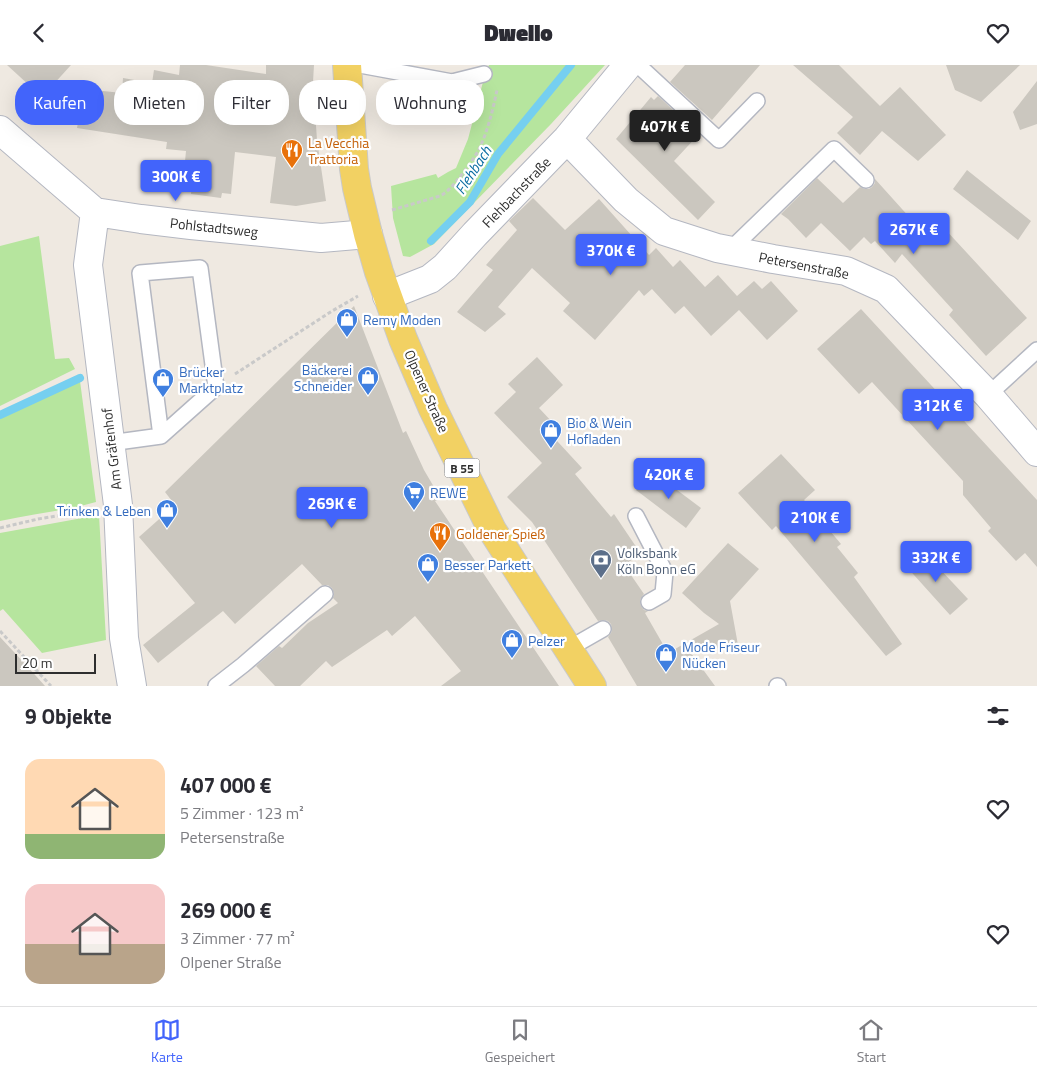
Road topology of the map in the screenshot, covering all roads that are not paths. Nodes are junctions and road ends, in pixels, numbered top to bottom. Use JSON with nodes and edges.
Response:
{"nodes":[{"id":1,"x":347,"y":65,"type":"edge"},
{"id":2,"x":360,"y":65,"type":"edge"},
{"id":3,"x":628,"y":65,"type":"edge"},
{"id":4,"x":638,"y":65,"type":"edge"},
{"id":5,"x":484,"y":74,"type":"dead end"},
{"id":6,"x":757,"y":101,"type":"dead end"},
{"id":7,"x":0,"y":131,"type":"edge"},
{"id":8,"x":566,"y":139,"type":"junction"},
{"id":9,"x":866,"y":180,"type":"dead end"},
{"id":10,"x":95,"y":212,"type":"junction"},
{"id":11,"x":368,"y":234,"type":"junction"},
{"id":12,"x":730,"y":250,"type":"junction"},
{"id":13,"x":388,"y":296,"type":"junction"},
{"id":14,"x":1037,"y":350,"type":"edge"},
{"id":15,"x":988,"y":395,"type":"junction"},
{"id":16,"x":161,"y":436,"type":"junction"},
{"id":17,"x":110,"y":443,"type":"junction"},
{"id":18,"x":1037,"y":452,"type":"edge"},
{"id":19,"x":636,"y":516,"type":"dead end"},
{"id":20,"x":325,"y":594,"type":"dead end"},
{"id":21,"x":649,"y":602,"type":"dead end"},
{"id":22,"x":603,"y":629,"type":"dead end"},
{"id":23,"x":568,"y":649,"type":"junction"},
{"id":24,"x":132,"y":686,"type":"edge"},
{"id":25,"x":216,"y":686,"type":"edge"},
{"id":26,"x":592,"y":686,"type":"edge"}],
"edges":[{"from":1,"to":11,"type":"main road","name":"Olpener Straße","number":"B 55"},
{"from":2,"to":5,"type":"lane"},
{"from":3,"to":8,"type":"street","name":"Flehbachstraße"},
{"from":4,"to":6,"type":"lane"},
{"from":7,"to":10,"type":"street"},
{"from":8,"to":12,"type":"street","name":"Petersenstraße"},
{"from":8,"to":13,"type":"street","name":"Flehbachstraße"},
{"from":9,"to":12,"type":"lane"},
{"from":10,"to":11,"type":"street","name":"Pohlstadtsweg"},
{"from":10,"to":17,"type":"street","name":"Am Gräfenhof"},
{"from":11,"to":13,"type":"main road","name":"Olpener Straße","number":"B 55"},
{"from":12,"to":15,"type":"street","name":"Petersenstraße"},
{"from":13,"to":23,"type":"main road","name":"Olpener Straße","number":"B 55"},
{"from":14,"to":15,"type":"lane"},
{"from":15,"to":18,"type":"street","name":"Petersenstraße"},
{"from":16,"to":16,"type":"lane"},
{"from":16,"to":17,"type":"lane"},
{"from":17,"to":24,"type":"street","name":"Am Gräfenhof"},
{"from":19,"to":21,"type":"lane"},
{"from":20,"to":25,"type":"lane"},
{"from":22,"to":23,"type":"lane"},
{"from":23,"to":26,"type":"main road","name":"Olpener Straße","number":"B 55"}]}
